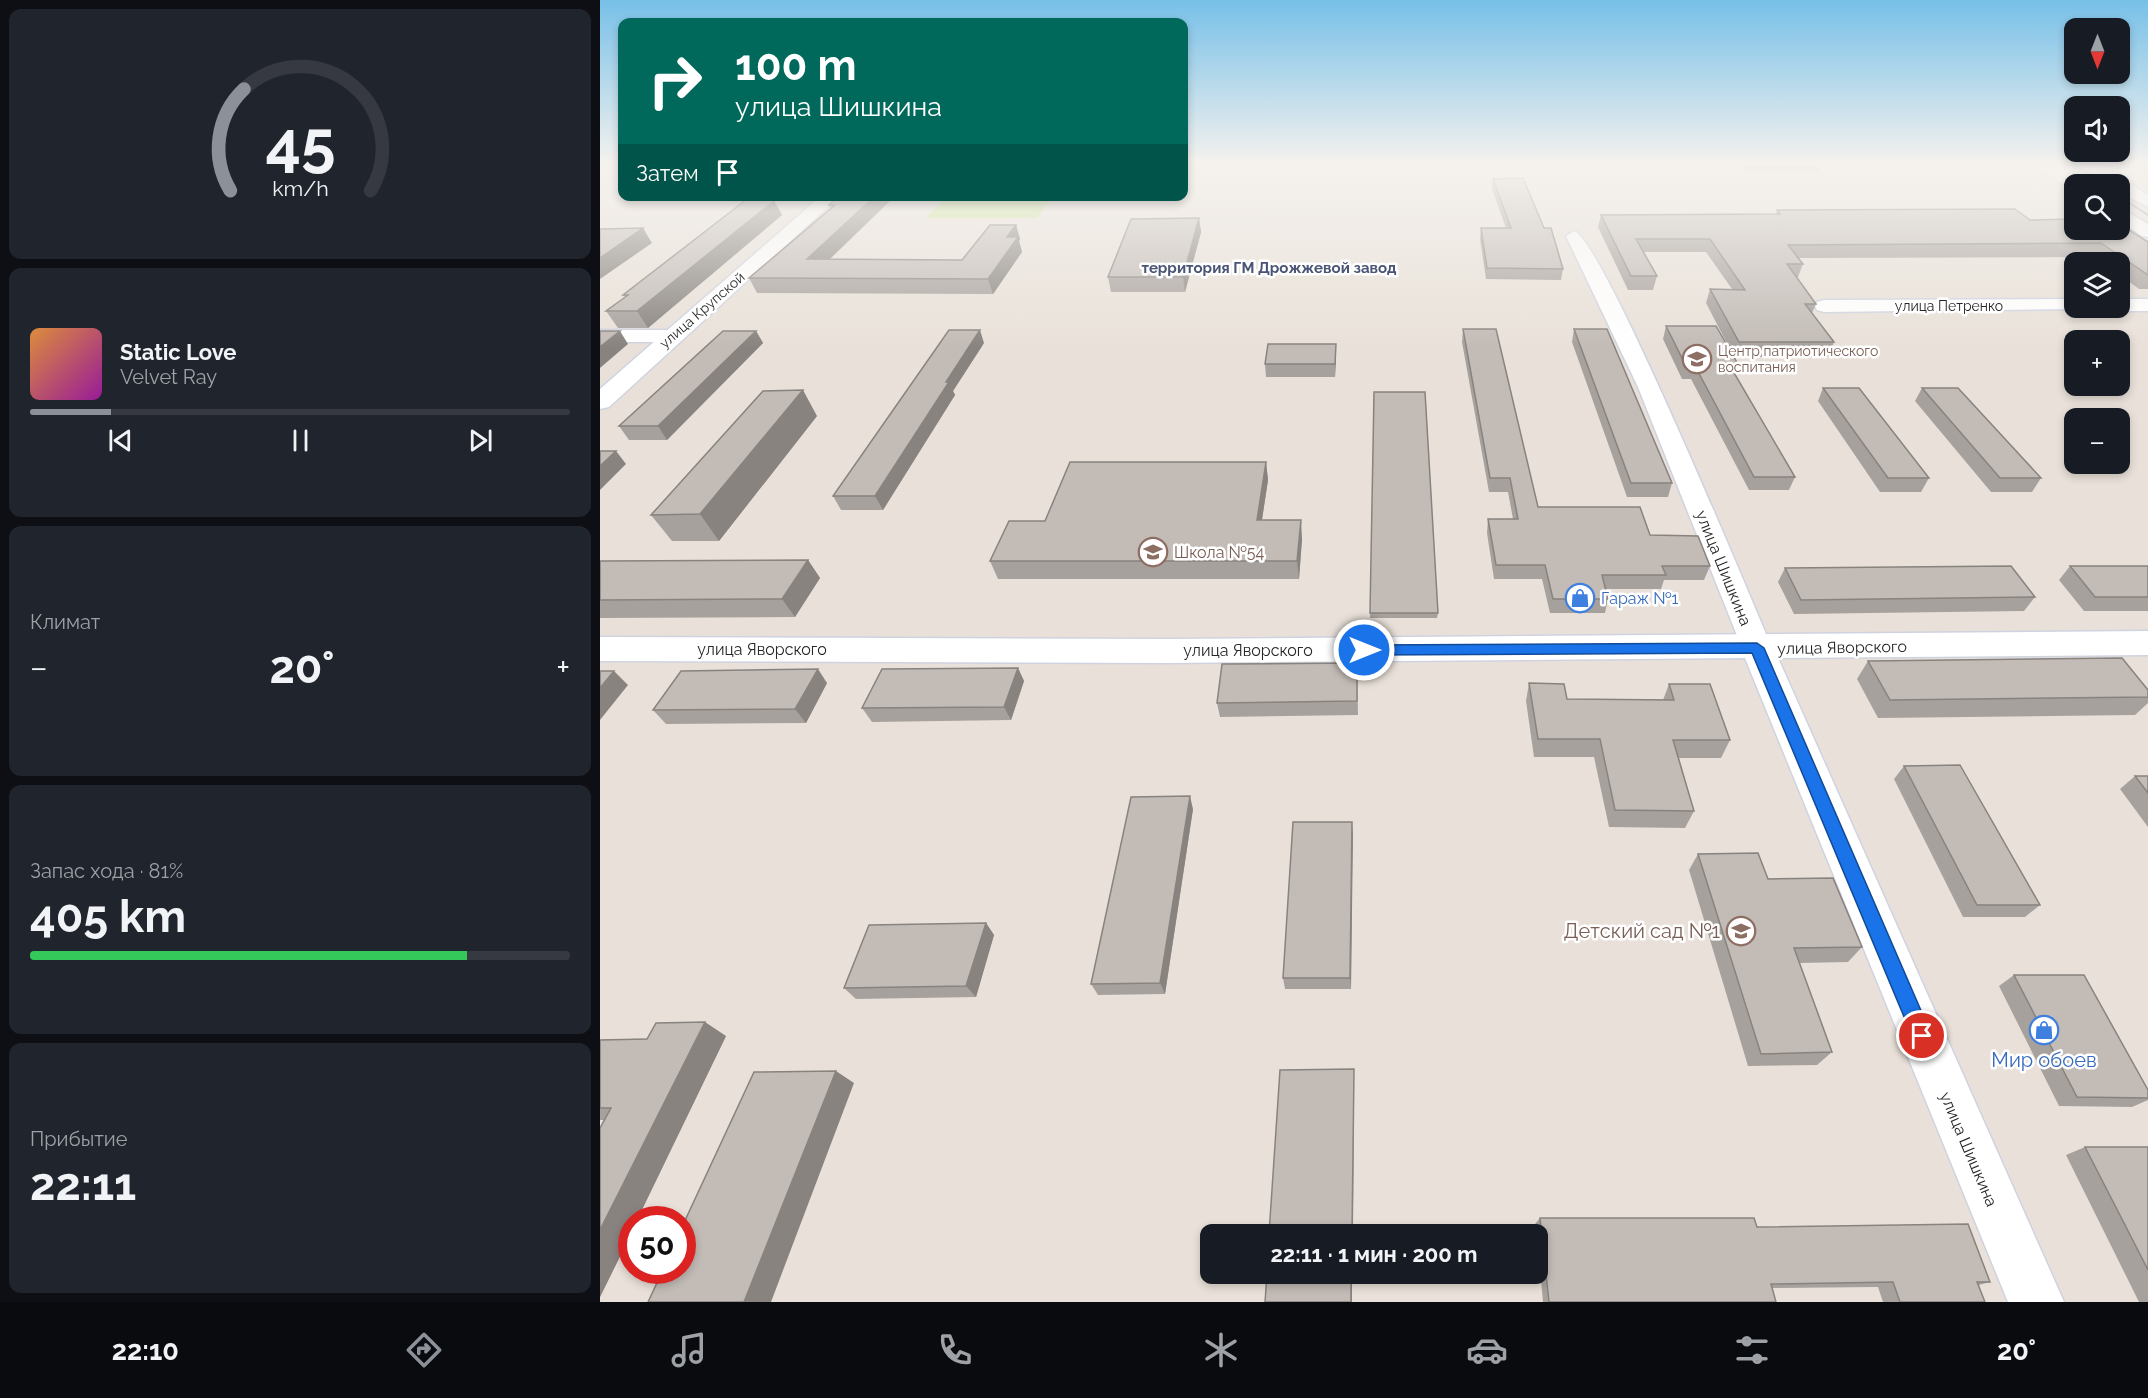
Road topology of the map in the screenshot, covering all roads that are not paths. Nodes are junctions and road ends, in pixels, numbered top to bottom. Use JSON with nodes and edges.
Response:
{"nodes":[{"id":1,"x":798,"y":226,"type":"edge"},
{"id":2,"x":1574,"y":236,"type":"dead end"},
{"id":3,"x":2064,"y":305,"type":"edge"},
{"id":4,"x":2130,"y":305,"type":"edge"},
{"id":5,"x":2148,"y":305,"type":"edge"},
{"id":6,"x":1824,"y":306,"type":"dead end"},
{"id":7,"x":600,"y":336,"type":"edge"},
{"id":8,"x":672,"y":336,"type":"junction"},
{"id":9,"x":600,"y":402,"type":"edge"},
{"id":10,"x":2148,"y":643,"type":"edge"},
{"id":11,"x":1757,"y":648,"type":"junction"},
{"id":12,"x":600,"y":649,"type":"edge"},
{"id":13,"x":2036,"y":1302,"type":"edge"}],
"edges":[{"from":1,"to":8,"type":"main road","name":"улица Крупской"},
{"from":2,"to":11,"type":"street","name":"улица Шишкина"},
{"from":3,"to":6,"type":"street","name":"улица Петренко"},
{"from":4,"to":5,"type":"street"},
{"from":7,"to":8,"type":"street"},
{"from":8,"to":9,"type":"main road","name":"улица Крупской"},
{"from":10,"to":11,"type":"main road","name":"улица Яворского"},
{"from":11,"to":12,"type":"main road","name":"улица Яворского"},
{"from":11,"to":13,"type":"main road","name":"улица Шишкина"}]}
